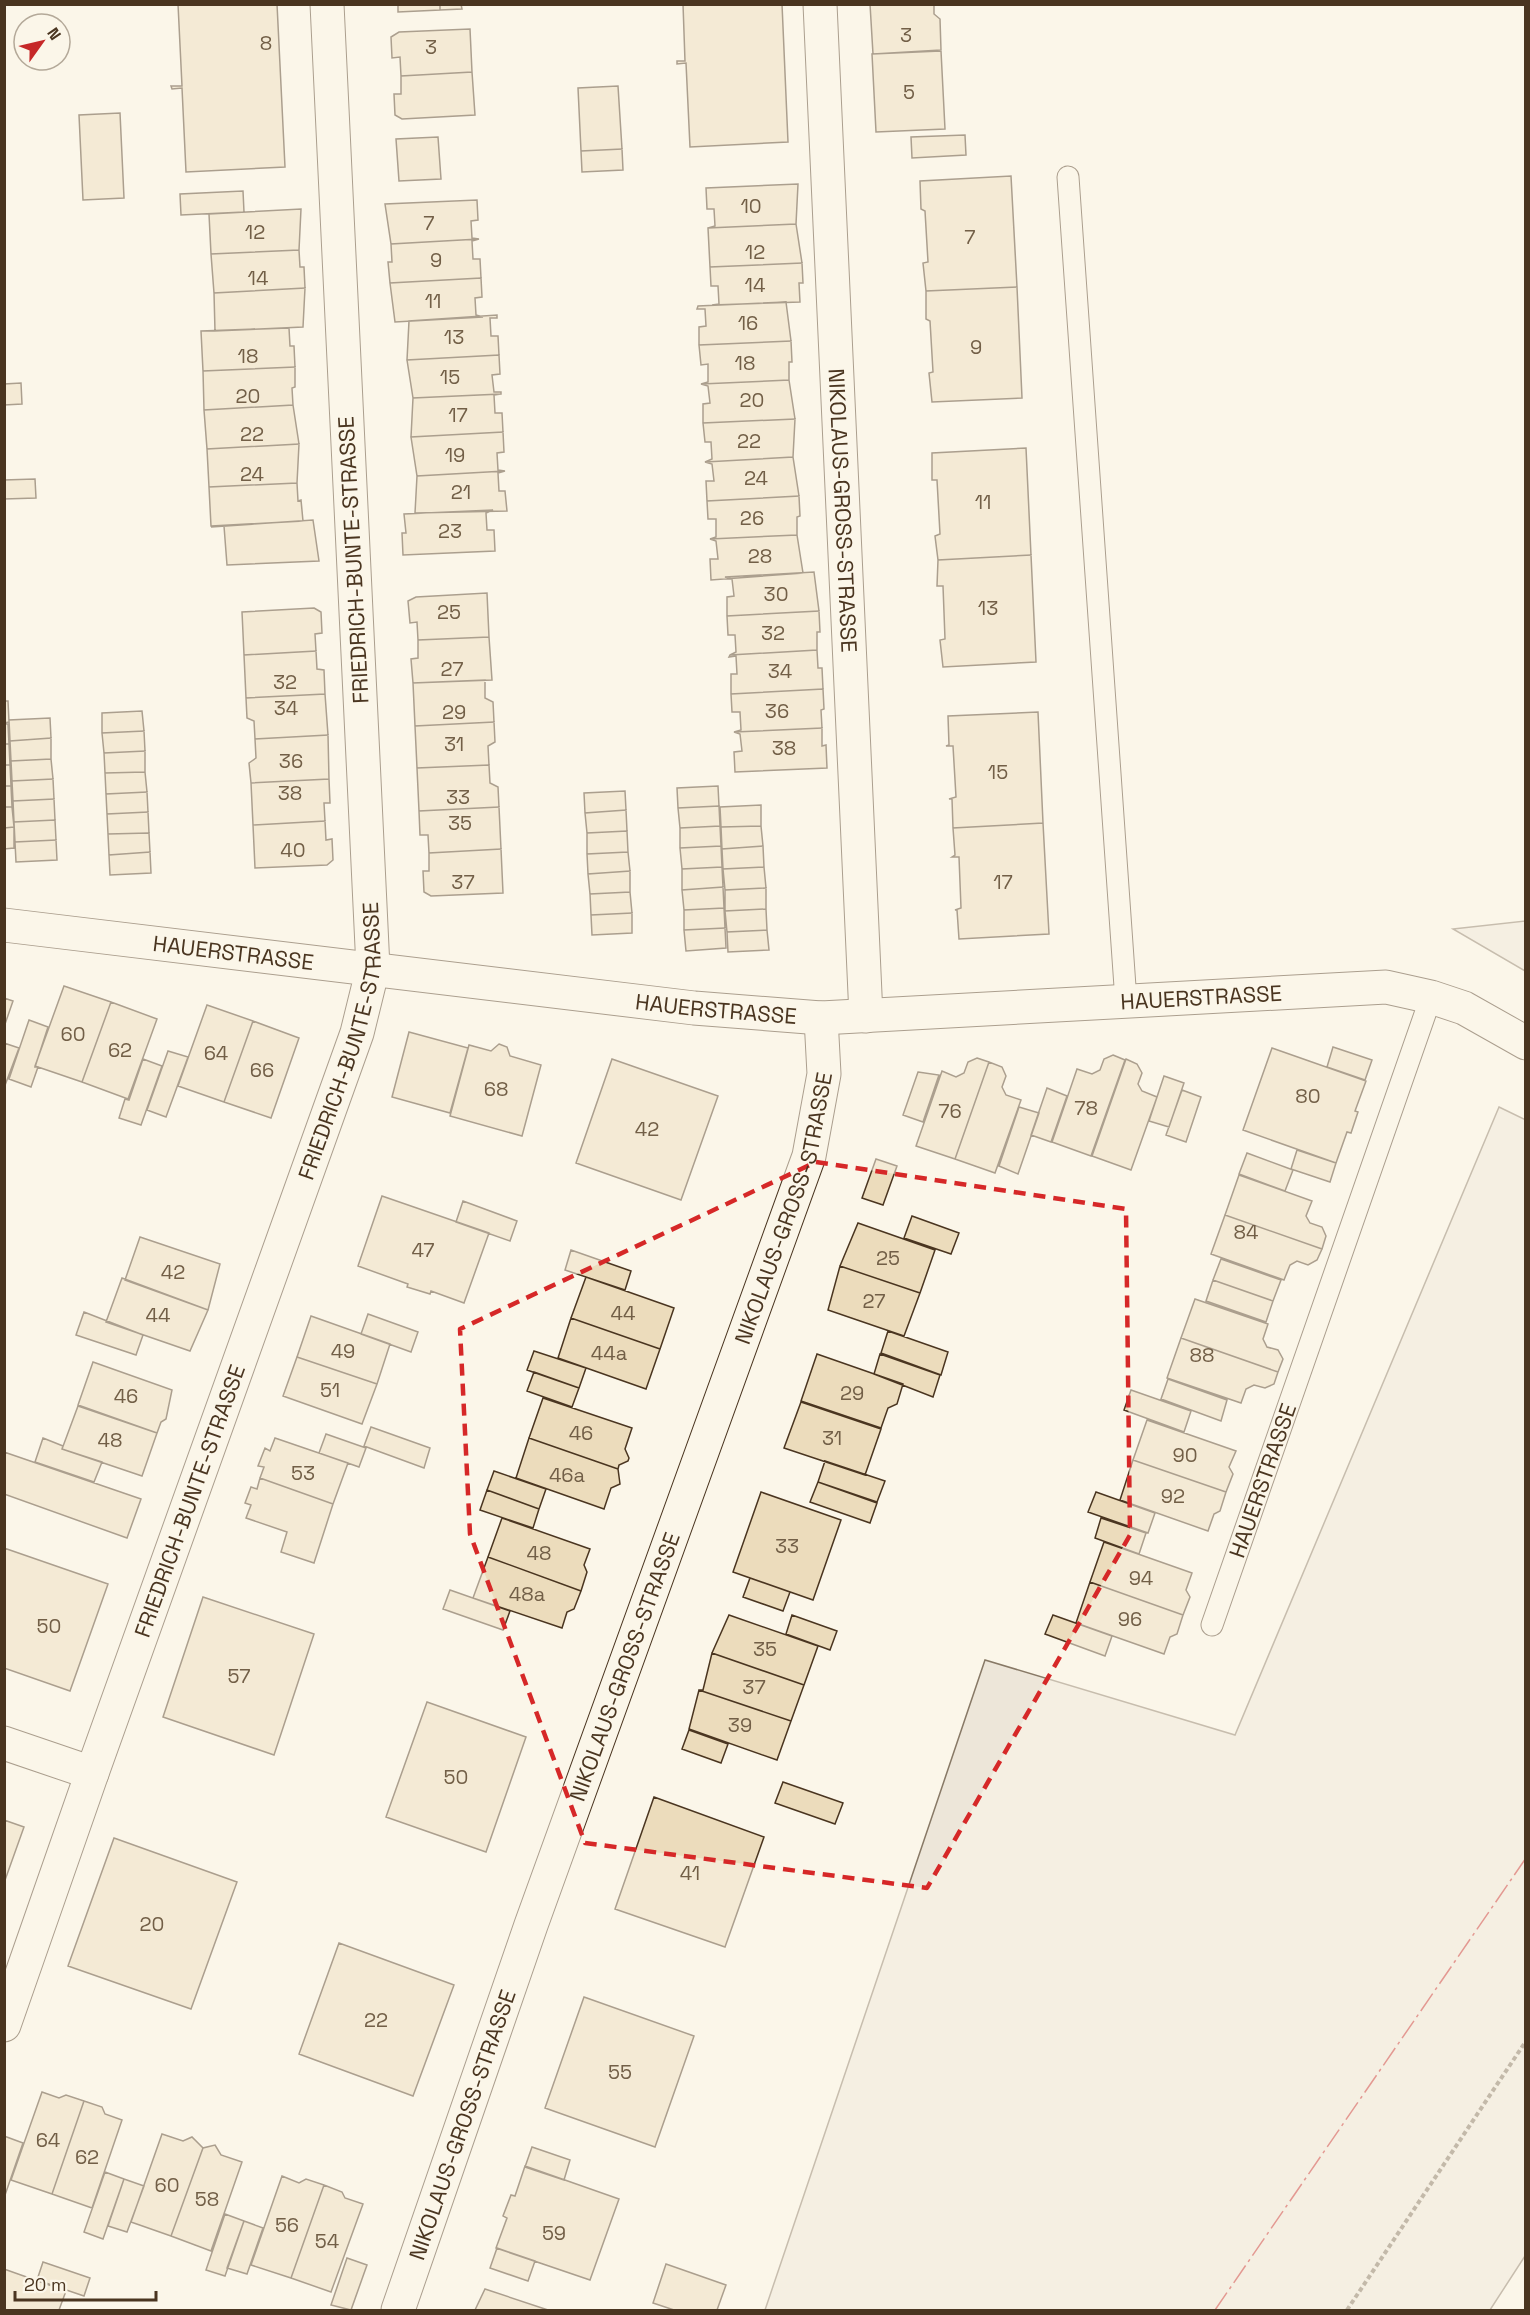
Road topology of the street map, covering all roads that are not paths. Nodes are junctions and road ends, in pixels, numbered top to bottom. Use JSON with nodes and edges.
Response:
{"nodes":[{"id":1,"x":327,"y":4,"type":"edge"},
{"id":2,"x":820,"y":4,"type":"edge"},
{"id":3,"x":1068,"y":177,"type":"dead end"},
{"id":4,"x":4,"y":925,"type":"edge"},
{"id":5,"x":373,"y":968,"type":"junction"},
{"id":6,"x":1431,"y":997,"type":"junction"},
{"id":7,"x":1126,"y":1001,"type":"junction"},
{"id":8,"x":866,"y":1016,"type":"junction"},
{"id":9,"x":821,"y":1018,"type":"junction"},
{"id":10,"x":1526,"y":1043,"type":"edge"},
{"id":11,"x":1212,"y":1625,"type":"dead end"},
{"id":12,"x":4,"y":1743,"type":"edge"},
{"id":13,"x":92,"y":1773,"type":"junction"},
{"id":14,"x":4,"y":2025,"type":"edge"},
{"id":15,"x":398,"y":2310,"type":"edge"}],
"edges":[{"from":1,"to":5,"type":"street","name":"FRIEDRICH-BUNTE-STRASSE"},
{"from":2,"to":8,"type":"street","name":"NIKOLAUS-GROSS-STRASSE"},
{"from":3,"to":7,"type":"lane"},
{"from":4,"to":5,"type":"street","name":"HAUERSTRASSE"},
{"from":5,"to":9,"type":"street","name":"HAUERSTRASSE"},
{"from":5,"to":13,"type":"street","name":"FRIEDRICH-BUNTE-STRASSE"},
{"from":6,"to":7,"type":"street","name":"HAUERSTRASSE"},
{"from":6,"to":10,"type":"street","name":"HAUERSTRASSE"},
{"from":6,"to":11,"type":"lane","name":"HAUERSTRASSE"},
{"from":7,"to":8,"type":"street","name":"HAUERSTRASSE"},
{"from":8,"to":9,"type":"street","name":"HAUERSTRASSE"},
{"from":9,"to":15,"type":"street","name":"NIKOLAUS-GROSS-STRASSE"},
{"from":12,"to":13,"type":"street"},
{"from":13,"to":14,"type":"street","name":"FRIEDRICH-BUNTE-STRASSE"}]}
